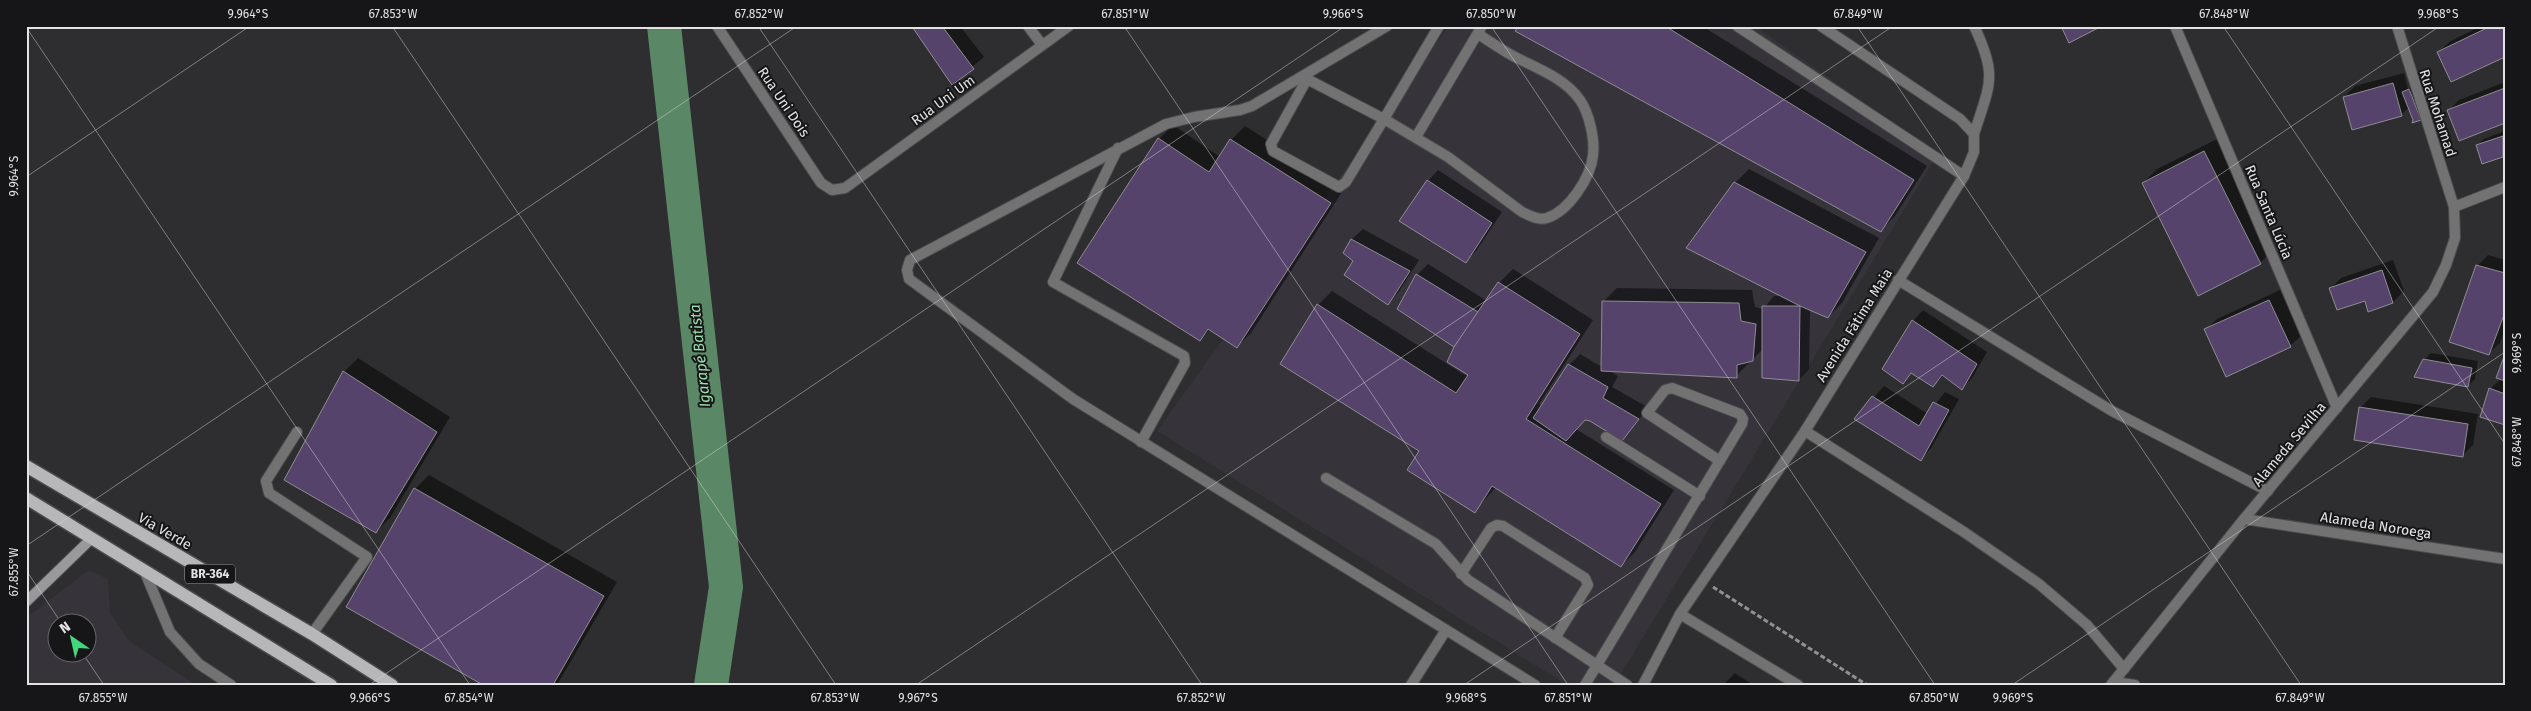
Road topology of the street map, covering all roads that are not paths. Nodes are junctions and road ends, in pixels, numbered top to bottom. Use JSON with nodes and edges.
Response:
{"nodes":[{"id":1,"x":717,"y":26,"type":"edge"},
{"id":2,"x":1028,"y":26,"type":"edge"},
{"id":3,"x":1069,"y":26,"type":"edge"},
{"id":4,"x":1387,"y":26,"type":"edge"},
{"id":5,"x":1439,"y":26,"type":"edge"},
{"id":6,"x":1737,"y":26,"type":"edge"},
{"id":7,"x":1821,"y":26,"type":"edge"},
{"id":8,"x":1974,"y":26,"type":"edge"},
{"id":9,"x":2175,"y":26,"type":"edge"},
{"id":10,"x":2397,"y":26,"type":"edge"},
{"id":11,"x":1480,"y":30,"type":"edge"},
{"id":12,"x":1042,"y":45,"type":"junction"},
{"id":13,"x":1303,"y":78,"type":"junction"},
{"id":14,"x":1384,"y":119,"type":"junction"},
{"id":15,"x":1974,"y":134,"type":"junction"},
{"id":16,"x":1416,"y":137,"type":"junction"},
{"id":17,"x":1118,"y":148,"type":"junction"},
{"id":18,"x":1964,"y":176,"type":"junction"},
{"id":19,"x":2505,"y":187,"type":"edge"},
{"id":20,"x":832,"y":190,"type":"joint"},
{"id":21,"x":2454,"y":207,"type":"junction"},
{"id":22,"x":1898,"y":280,"type":"junction"},
{"id":23,"x":2338,"y":408,"type":"junction"},
{"id":24,"x":1805,"y":431,"type":"junction"},
{"id":25,"x":297,"y":432,"type":"dead end"},
{"id":26,"x":1606,"y":437,"type":"dead end"},
{"id":27,"x":1141,"y":442,"type":"junction"},
{"id":28,"x":1720,"y":461,"type":"junction"},
{"id":29,"x":26,"y":466,"type":"edge"},
{"id":30,"x":1326,"y":478,"type":"dead end"},
{"id":31,"x":2268,"y":491,"type":"junction"},
{"id":32,"x":1700,"y":496,"type":"junction"},
{"id":33,"x":26,"y":498,"type":"edge"},
{"id":34,"x":2244,"y":519,"type":"junction"},
{"id":35,"x":92,"y":538,"type":"junction"},
{"id":36,"x":2505,"y":559,"type":"edge"},
{"id":37,"x":144,"y":570,"type":"junction"},
{"id":38,"x":1461,"y":574,"type":"junction"},
{"id":39,"x":26,"y":602,"type":"edge"},
{"id":40,"x":1680,"y":614,"type":"junction"},
{"id":41,"x":1446,"y":630,"type":"junction"},
{"id":42,"x":312,"y":634,"type":"junction"},
{"id":43,"x":1555,"y":638,"type":"junction"},
{"id":44,"x":1597,"y":665,"type":"junction"},
{"id":45,"x":2124,"y":669,"type":"junction"},
{"id":46,"x":2112,"y":683,"type":"edge"},
{"id":47,"x":231,"y":685,"type":"edge"},
{"id":48,"x":331,"y":685,"type":"edge"},
{"id":49,"x":392,"y":685,"type":"edge"},
{"id":50,"x":1411,"y":685,"type":"edge"},
{"id":51,"x":1534,"y":685,"type":"edge"},
{"id":52,"x":1585,"y":685,"type":"edge"},
{"id":53,"x":1627,"y":685,"type":"edge"},
{"id":54,"x":1643,"y":685,"type":"edge"},
{"id":55,"x":1798,"y":685,"type":"edge"},
{"id":56,"x":2135,"y":685,"type":"edge"}],
"edges":[{"from":1,"to":20,"type":"street","name":"Rua Uni Dois"},
{"from":2,"to":12,"type":"street"},
{"from":3,"to":12,"type":"street","name":"Rua Uni Um"},
{"from":4,"to":13,"type":"street"},
{"from":5,"to":14,"type":"street"},
{"from":6,"to":18,"type":"street"},
{"from":7,"to":15,"type":"street"},
{"from":8,"to":15,"type":"street","name":"Avenida Fátima Maia"},
{"from":9,"to":23,"type":"street","name":"Rua Santa Lúcia"},
{"from":10,"to":21,"type":"street","name":"Rua Mohamad"},
{"from":11,"to":16,"type":"street"},
{"from":11,"to":16,"type":"street"},
{"from":12,"to":20,"type":"street","name":"Rua Uni Um"},
{"from":13,"to":14,"type":"street"},
{"from":13,"to":14,"type":"street"},
{"from":13,"to":17,"type":"street"},
{"from":14,"to":16,"type":"street"},
{"from":15,"to":18,"type":"street","name":"Avenida Fátima Maia"},
{"from":17,"to":27,"type":"street"},
{"from":17,"to":27,"type":"street"},
{"from":18,"to":22,"type":"street","name":"Avenida Fátima Maia"},
{"from":19,"to":21,"type":"street"},
{"from":21,"to":23,"type":"street","name":"Alameda Sevilha"},
{"from":22,"to":24,"type":"street","name":"Avenida Fátima Maia"},
{"from":22,"to":31,"type":"street"},
{"from":23,"to":31,"type":"street","name":"Alameda Sevilha"},
{"from":24,"to":40,"type":"street","name":"Avenida Fátima Maia"},
{"from":24,"to":45,"type":"street"},
{"from":25,"to":42,"type":"street"},
{"from":26,"to":32,"type":"street"},
{"from":27,"to":41,"type":"street"},
{"from":28,"to":28,"type":"street"},
{"from":28,"to":32,"type":"street"},
{"from":29,"to":42,"type":"main road","name":"Via Verde","number":"BR-364"},
{"from":30,"to":38,"type":"street"},
{"from":31,"to":34,"type":"street","name":"Alameda Sevilha"},
{"from":32,"to":44,"type":"street"},
{"from":33,"to":35,"type":"main road","number":"BR-364"},
{"from":34,"to":36,"type":"street","name":"Alameda Noroega"},
{"from":34,"to":45,"type":"street","name":"Alameda Sevilha"},
{"from":35,"to":37,"type":"main road","number":"BR-364"},
{"from":35,"to":39,"type":"street"},
{"from":37,"to":47,"type":"street"},
{"from":37,"to":48,"type":"main road","number":"BR-364"},
{"from":38,"to":43,"type":"street"},
{"from":38,"to":43,"type":"street"},
{"from":40,"to":54,"type":"street","name":"Avenida Fátima Maia"},
{"from":40,"to":55,"type":"street"},
{"from":41,"to":50,"type":"street"},
{"from":41,"to":51,"type":"street"},
{"from":42,"to":49,"type":"main road","name":"Via Verde","number":"BR-364"},
{"from":43,"to":44,"type":"street"},
{"from":44,"to":52,"type":"street"},
{"from":44,"to":53,"type":"street"},
{"from":45,"to":46,"type":"street","name":"Alameda Sevilha"},
{"from":46,"to":56,"type":"street"}]}
